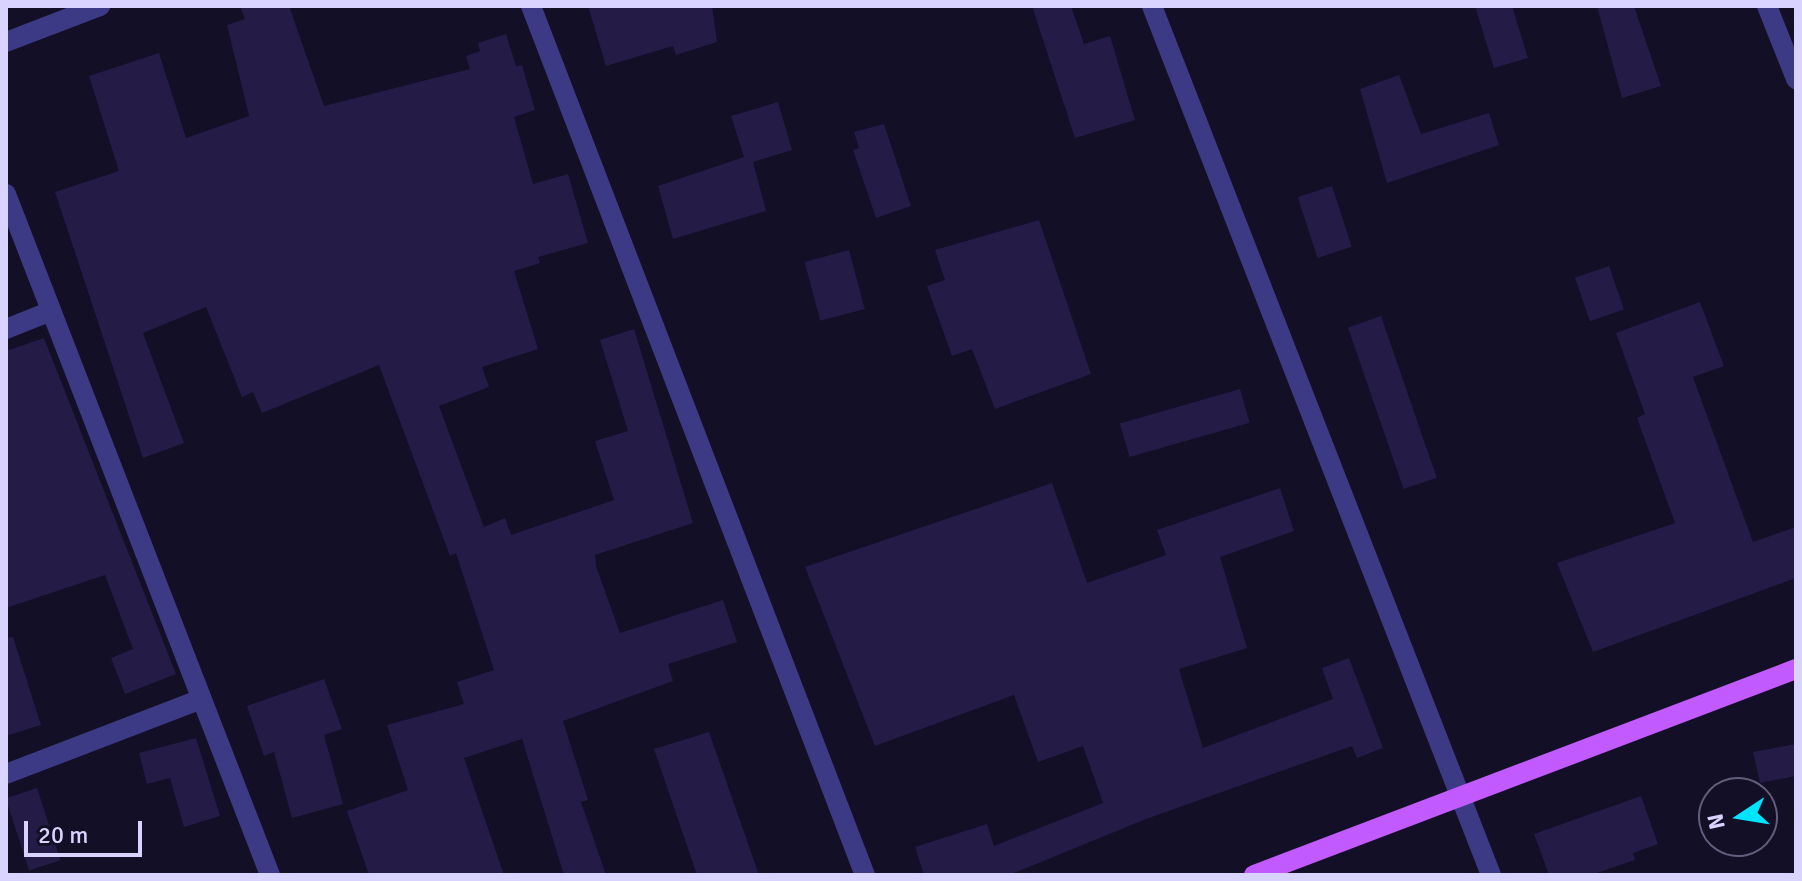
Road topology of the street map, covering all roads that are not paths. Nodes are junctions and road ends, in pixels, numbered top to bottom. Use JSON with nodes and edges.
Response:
{"nodes":[{"id":1,"x":100,"y":6,"type":"edge"},
{"id":2,"x":531,"y":6,"type":"edge"},
{"id":3,"x":1152,"y":6,"type":"edge"},
{"id":4,"x":1767,"y":6,"type":"edge"},
{"id":5,"x":6,"y":42,"type":"edge"},
{"id":6,"x":1796,"y":79,"type":"edge"},
{"id":7,"x":6,"y":194,"type":"edge"},
{"id":8,"x":51,"y":311,"type":"junction"},
{"id":9,"x":6,"y":329,"type":"edge"},
{"id":10,"x":1796,"y":669,"type":"edge"},
{"id":11,"x":201,"y":699,"type":"junction"},
{"id":12,"x":6,"y":774,"type":"edge"},
{"id":13,"x":1462,"y":797,"type":"junction"},
{"id":14,"x":270,"y":875,"type":"edge"},
{"id":15,"x":865,"y":875,"type":"edge"},
{"id":16,"x":1254,"y":875,"type":"edge"},
{"id":17,"x":1491,"y":875,"type":"edge"}],
"edges":[{"from":1,"to":5,"type":"street"},
{"from":2,"to":15,"type":"street"},
{"from":3,"to":13,"type":"street"},
{"from":4,"to":6,"type":"street"},
{"from":7,"to":8,"type":"street"},
{"from":8,"to":9,"type":"street"},
{"from":8,"to":11,"type":"street"},
{"from":10,"to":13,"type":"main road"},
{"from":11,"to":12,"type":"street"},
{"from":11,"to":14,"type":"street"},
{"from":13,"to":16,"type":"main road"},
{"from":13,"to":17,"type":"street"}]}
